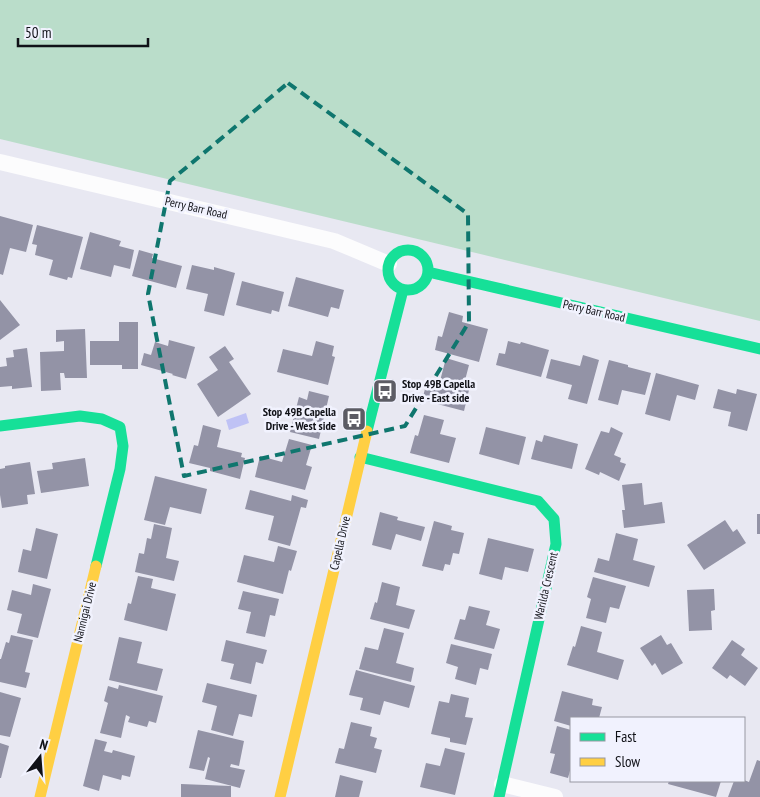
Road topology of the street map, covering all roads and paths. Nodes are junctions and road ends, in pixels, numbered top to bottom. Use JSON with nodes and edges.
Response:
{"nodes":[{"id":1,"x":0,"y":162,"type":"edge"},
{"id":2,"x":389,"y":264,"type":"junction"},
{"id":3,"x":428,"y":272,"type":"junction"},
{"id":4,"x":403,"y":290,"type":"junction"},
{"id":5,"x":760,"y":349,"type":"edge"},
{"id":6,"x":0,"y":426,"type":"edge"},
{"id":7,"x":360,"y":457,"type":"junction"},
{"id":8,"x":500,"y":791,"type":"edge"},
{"id":9,"x":40,"y":797,"type":"edge"},
{"id":10,"x":280,"y":797,"type":"edge"},
{"id":11,"x":555,"y":797,"type":"edge"}],
"edges":[{"from":1,"to":2,"type":"street","name":"Perry Barr Road"},
{"from":2,"to":3,"type":"street"},
{"from":2,"to":4,"type":"street"},
{"from":3,"to":4,"type":"street"},
{"from":3,"to":5,"type":"street","name":"Perry Barr Road"},
{"from":4,"to":7,"type":"street","name":"Capella Drive"},
{"from":6,"to":9,"type":"street","name":"Nannigai Drive"},
{"from":7,"to":8,"type":"street","name":"Warilda Crescent"},
{"from":7,"to":10,"type":"street","name":"Capella Drive"},
{"from":8,"to":11,"type":"street"}]}
